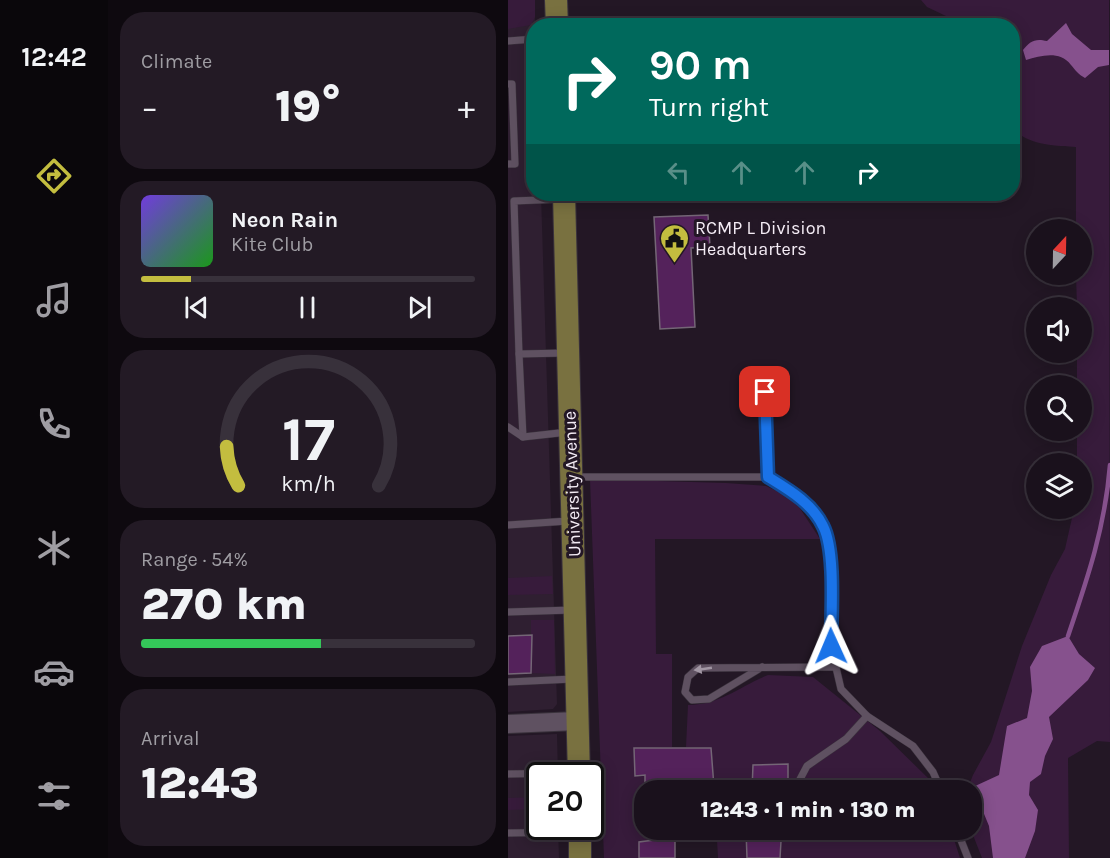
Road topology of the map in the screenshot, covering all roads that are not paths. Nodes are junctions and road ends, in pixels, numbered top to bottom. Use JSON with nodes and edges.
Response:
{"nodes":[{"id":1,"x":556,"y":0,"type":"edge"},
{"id":2,"x":557,"y":18,"type":"edge"},
{"id":3,"x":526,"y":40,"type":"edge"},
{"id":4,"x":508,"y":41,"type":"edge"},
{"id":5,"x":508,"y":84,"type":"edge"},
{"id":6,"x":508,"y":164,"type":"edge"},
{"id":7,"x":526,"y":200,"type":"edge"},
{"id":8,"x":511,"y":201,"type":"edge"},
{"id":9,"x":564,"y":201,"type":"edge"},
{"id":10,"x":568,"y":353,"type":"junction"},
{"id":11,"x":519,"y":354,"type":"junction"},
{"id":12,"x":764,"y":371,"type":"dead end"},
{"id":13,"x":508,"y":427,"type":"edge"},
{"id":14,"x":571,"y":432,"type":"junction"},
{"id":15,"x":523,"y":436,"type":"junction"},
{"id":16,"x":572,"y":477,"type":"junction"},
{"id":17,"x":768,"y":477,"type":"junction"},
{"id":18,"x":573,"y":521,"type":"junction"},
{"id":19,"x":508,"y":525,"type":"edge"},
{"id":20,"x":575,"y":610,"type":"junction"},
{"id":21,"x":508,"y":612,"type":"edge"},
{"id":22,"x":836,"y":667,"type":"junction"},
{"id":23,"x":762,"y":668,"type":"junction"},
{"id":24,"x":575,"y":679,"type":"junction"},
{"id":25,"x":508,"y":682,"type":"edge"},
{"id":26,"x":867,"y":716,"type":"junction"},
{"id":27,"x":577,"y":722,"type":"junction"},
{"id":28,"x":508,"y":724,"type":"edge"},
{"id":29,"x":579,"y":762,"type":"edge"},
{"id":30,"x":508,"y":774,"type":"edge"},
{"id":31,"x":526,"y":774,"type":"edge"},
{"id":32,"x":800,"y":780,"type":"edge"},
{"id":33,"x":937,"y":780,"type":"edge"},
{"id":34,"x":526,"y":832,"type":"edge"},
{"id":35,"x":508,"y":833,"type":"edge"},
{"id":36,"x":580,"y":840,"type":"edge"},
{"id":37,"x":961,"y":840,"type":"edge"},
{"id":38,"x":580,"y":858,"type":"edge"},
{"id":39,"x":968,"y":858,"type":"edge"}],
"edges":[{"from":1,"to":2,"type":"main road"},
{"from":3,"to":4,"type":"lane"},
{"from":5,"to":6,"type":"lane"},
{"from":7,"to":8,"type":"lane"},
{"from":8,"to":11,"type":"lane"},
{"from":9,"to":10,"type":"main road","name":"University Avenue"},
{"from":10,"to":11,"type":"lane"},
{"from":10,"to":14,"type":"main road","name":"University Avenue"},
{"from":11,"to":15,"type":"lane"},
{"from":12,"to":17,"type":"lane"},
{"from":13,"to":15,"type":"lane"},
{"from":14,"to":15,"type":"lane"},
{"from":14,"to":16,"type":"main road","name":"University Avenue"},
{"from":16,"to":17,"type":"lane"},
{"from":16,"to":18,"type":"main road","name":"University Avenue"},
{"from":17,"to":22,"type":"lane"},
{"from":18,"to":19,"type":"lane"},
{"from":18,"to":20,"type":"main road","name":"University Avenue"},
{"from":20,"to":21,"type":"lane"},
{"from":20,"to":24,"type":"main road","name":"University Avenue"},
{"from":22,"to":23,"type":"lane"},
{"from":22,"to":26,"type":"lane"},
{"from":23,"to":23,"type":"lane","one_way":true},
{"from":24,"to":25,"type":"lane"},
{"from":24,"to":27,"type":"main road","name":"University Avenue"},
{"from":26,"to":32,"type":"lane"},
{"from":26,"to":33,"type":"lane"},
{"from":27,"to":28,"type":"street"},
{"from":27,"to":29,"type":"main road","name":"University Avenue"},
{"from":30,"to":31,"type":"lane"},
{"from":34,"to":35,"type":"lane"},
{"from":36,"to":38,"type":"main road"},
{"from":37,"to":39,"type":"lane"}]}
